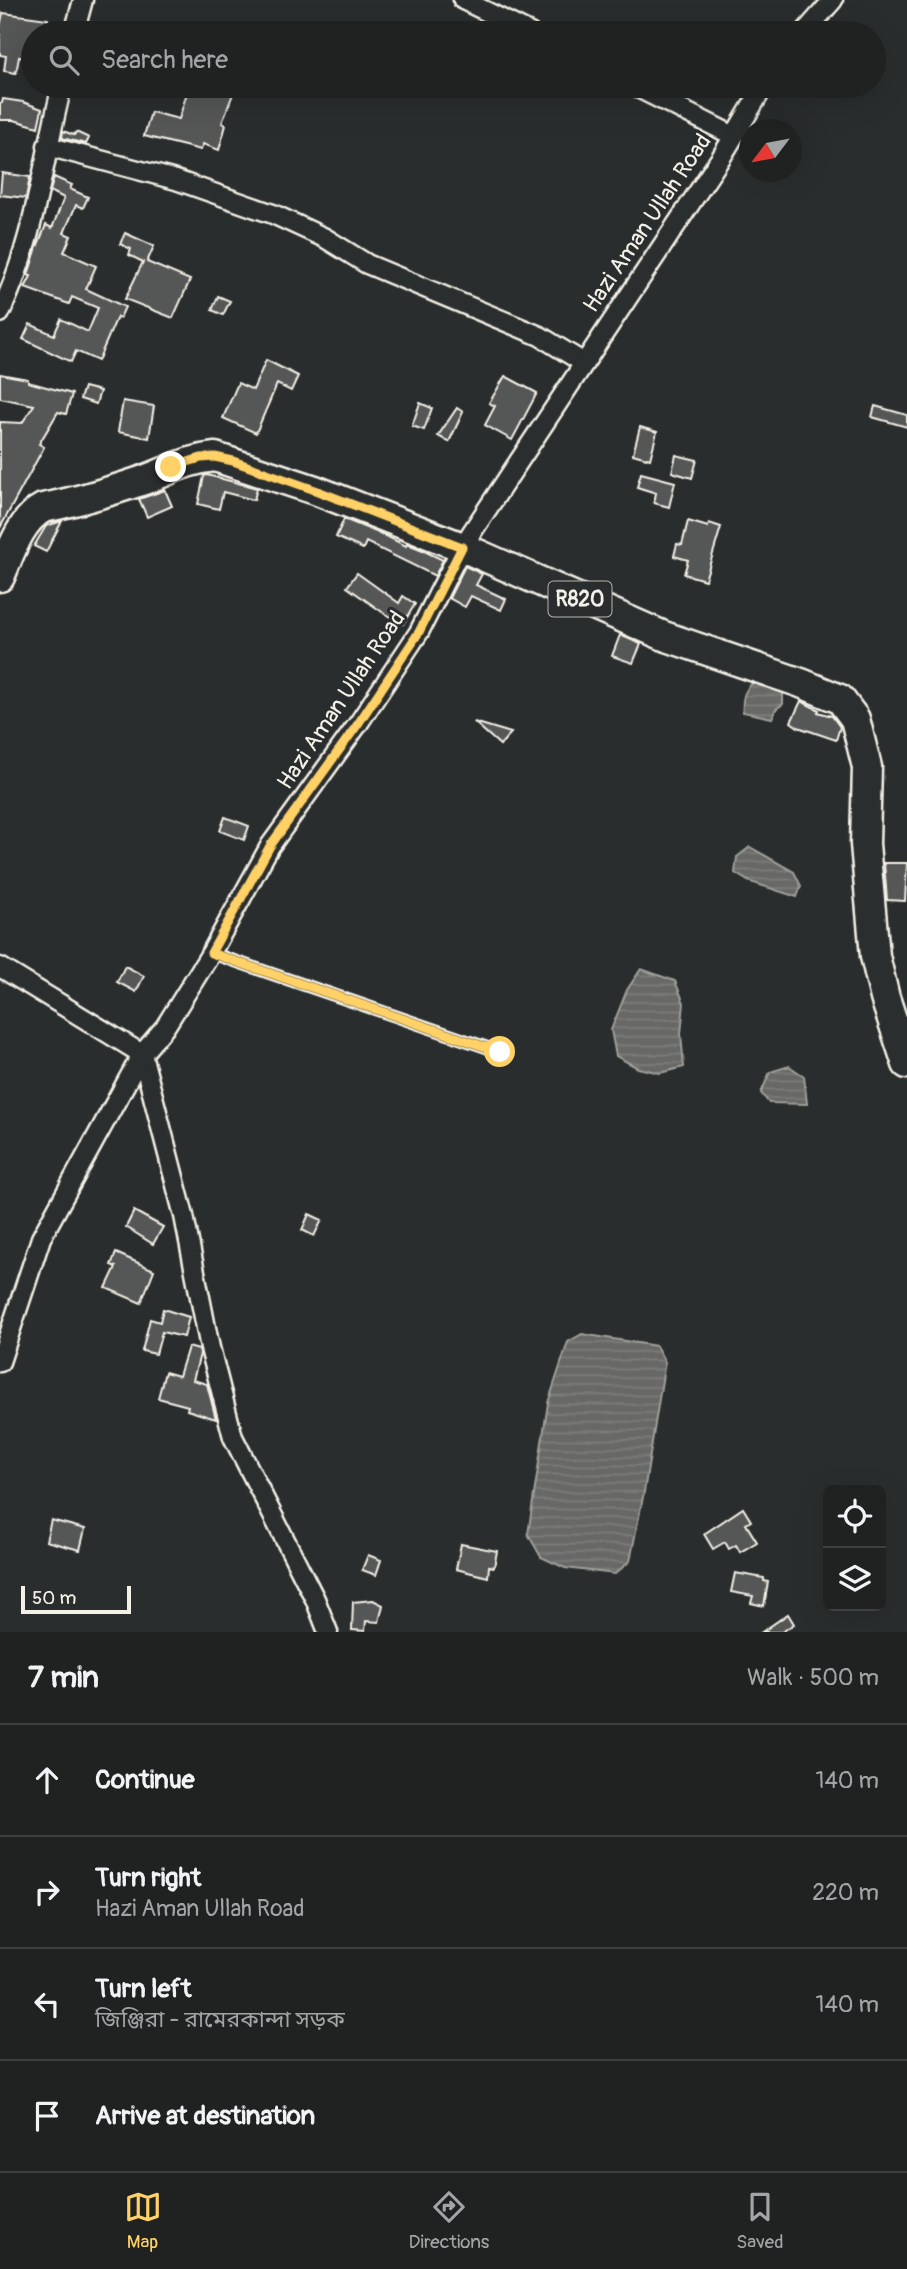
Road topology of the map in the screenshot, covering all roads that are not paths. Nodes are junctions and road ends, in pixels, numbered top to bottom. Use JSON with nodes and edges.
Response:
{"nodes":[{"id":1,"x":83,"y":0,"type":"edge"},
{"id":2,"x":463,"y":0,"type":"edge"},
{"id":3,"x":833,"y":0,"type":"edge"},
{"id":4,"x":77,"y":21,"type":"edge"},
{"id":5,"x":506,"y":21,"type":"edge"},
{"id":6,"x":815,"y":21,"type":"edge"},
{"id":7,"x":59,"y":98,"type":"edge"},
{"id":8,"x":658,"y":98,"type":"edge"},
{"id":9,"x":757,"y":98,"type":"edge"},
{"id":10,"x":734,"y":136,"type":"junction"},
{"id":11,"x":47,"y":146,"type":"junction"},
{"id":12,"x":0,"y":313,"type":"edge"},
{"id":13,"x":584,"y":363,"type":"junction"},
{"id":14,"x":462,"y":547,"type":"junction"},
{"id":15,"x":0,"y":577,"type":"edge"},
{"id":16,"x":211,"y":953,"type":"junction"},
{"id":17,"x":0,"y":967,"type":"edge"},
{"id":18,"x":500,"y":1052,"type":"dead end"},
{"id":19,"x":142,"y":1054,"type":"junction"},
{"id":20,"x":907,"y":1064,"type":"edge"},
{"id":21,"x":0,"y":1362,"type":"edge"},
{"id":22,"x":328,"y":1632,"type":"edge"}],
"edges":[{"from":1,"to":4,"type":"street"},
{"from":2,"to":5,"type":"street"},
{"from":3,"to":6,"type":"street"},
{"from":7,"to":11,"type":"street"},
{"from":8,"to":10,"type":"street"},
{"from":9,"to":10,"type":"street","name":"Hazi Aman Ullah Road"},
{"from":10,"to":13,"type":"street","name":"Hazi Aman Ullah Road"},
{"from":11,"to":12,"type":"street"},
{"from":11,"to":13,"type":"street"},
{"from":13,"to":14,"type":"street","name":"Hazi Aman Ullah Road"},
{"from":14,"to":15,"type":"main road","number":"R820"},
{"from":14,"to":16,"type":"street","name":"Hazi Aman Ullah Road"},
{"from":14,"to":20,"type":"main road","number":"R820"},
{"from":16,"to":18,"type":"lane"},
{"from":16,"to":19,"type":"street","name":"Hazi Aman Ullah Road"},
{"from":17,"to":19,"type":"street"},
{"from":19,"to":21,"type":"street","name":"Hazi Aman Ullah Road"},
{"from":19,"to":22,"type":"street"}]}
